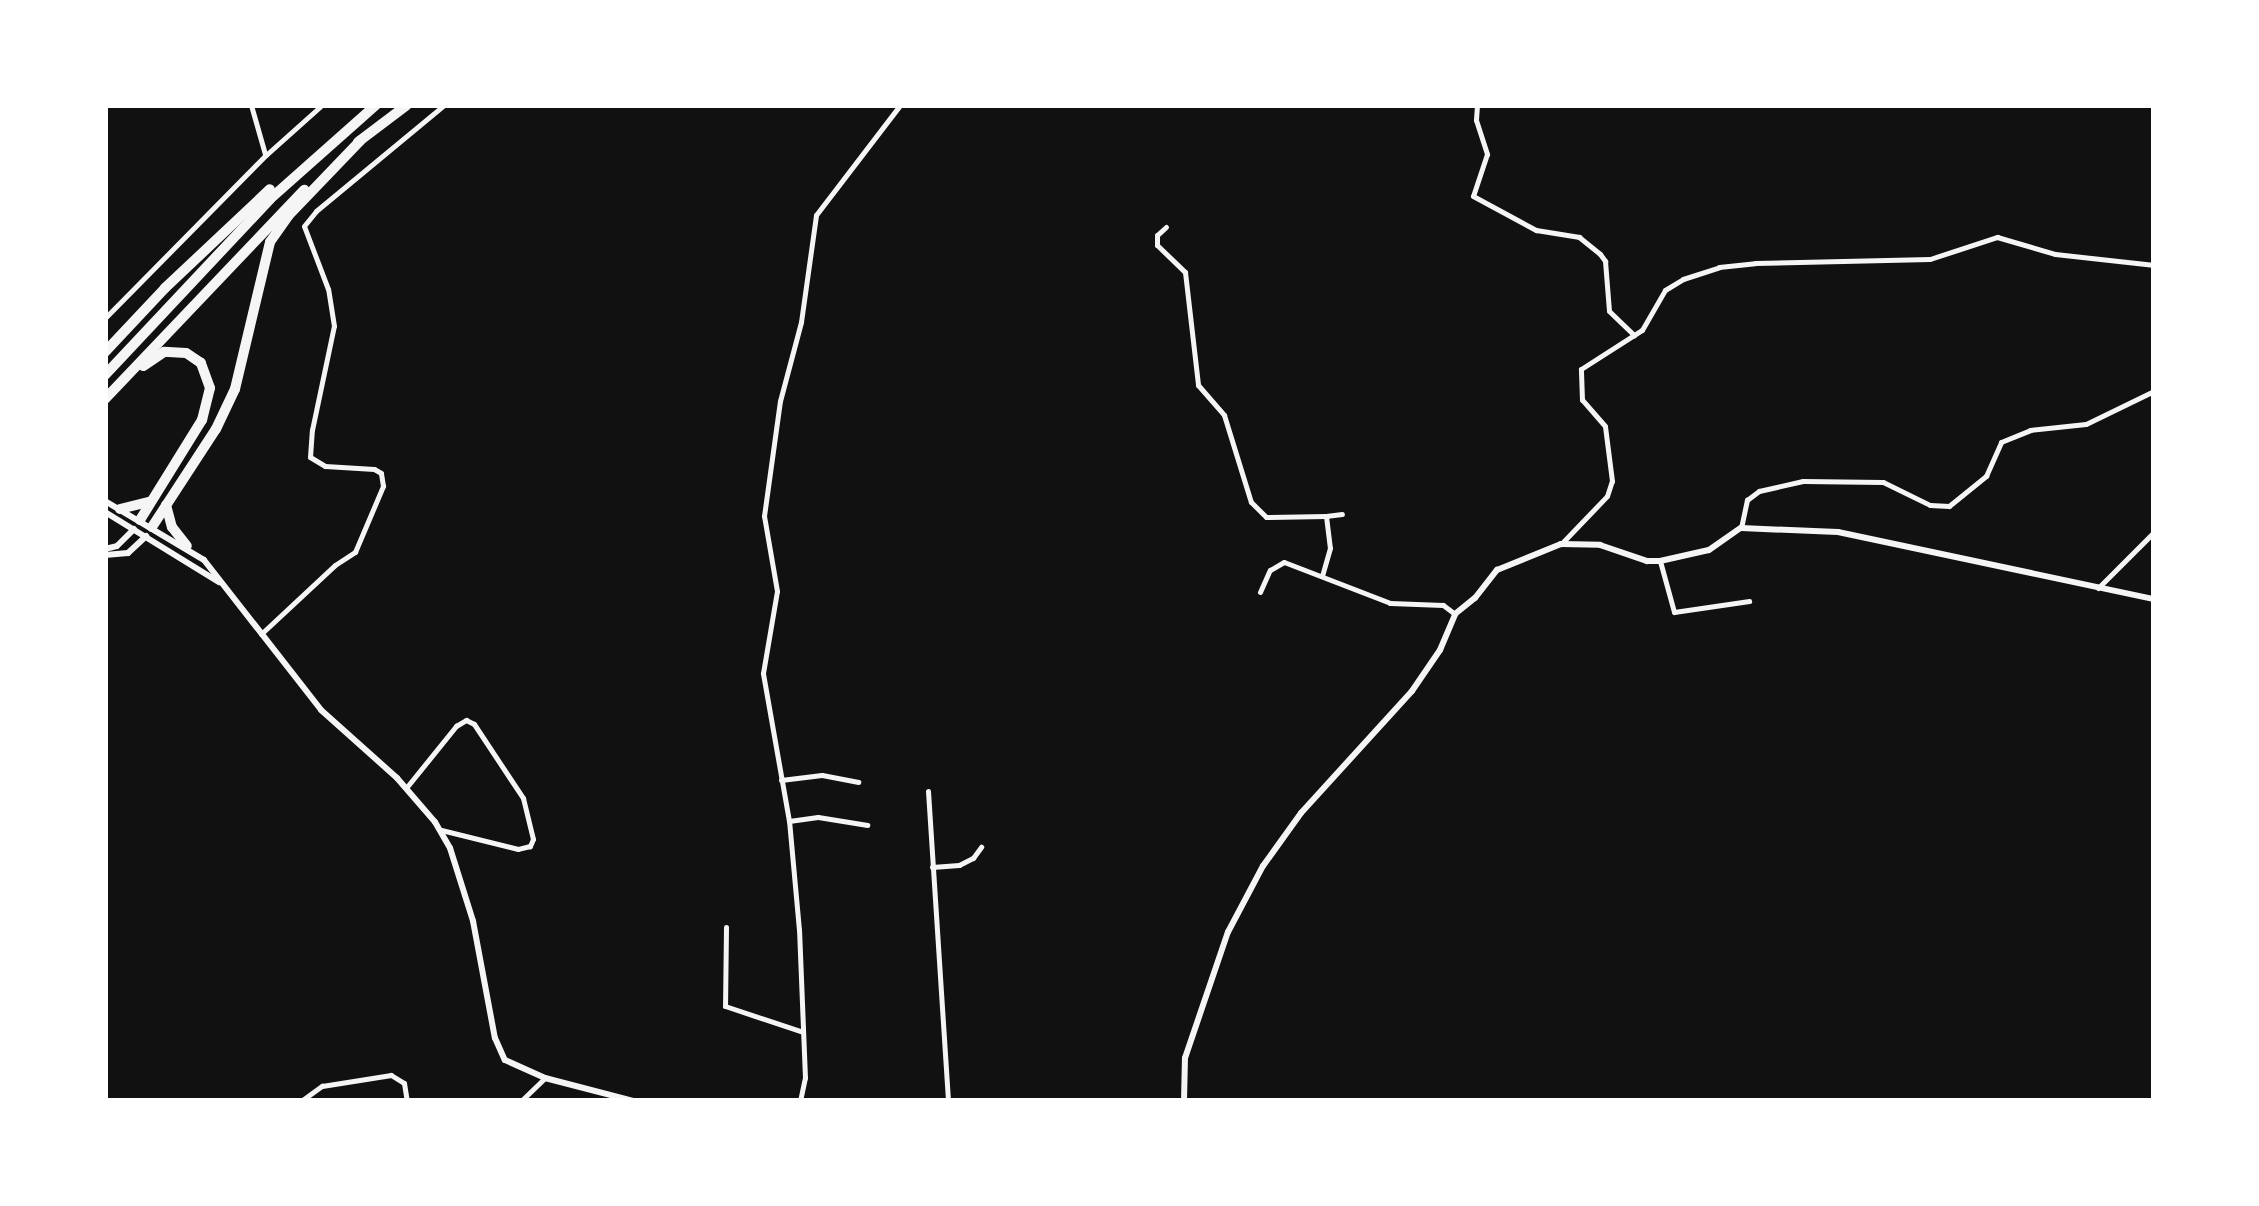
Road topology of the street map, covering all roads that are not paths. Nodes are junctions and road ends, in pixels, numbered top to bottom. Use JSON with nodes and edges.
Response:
{"nodes":[{"id":1,"x":251,"y":105,"type":"edge"},
{"id":2,"x":322,"y":105,"type":"edge"},
{"id":3,"x":376,"y":105,"type":"edge"},
{"id":4,"x":407,"y":105,"type":"edge"},
{"id":5,"x":444,"y":105,"type":"edge"},
{"id":6,"x":900,"y":105,"type":"edge"},
{"id":7,"x":1477,"y":105,"type":"edge"},
{"id":8,"x":349,"y":127,"type":"junction"},
{"id":9,"x":361,"y":140,"type":"junction"},
{"id":10,"x":266,"y":155,"type":"junction"},
{"id":11,"x":1166,"y":228,"type":"dead end"},
{"id":12,"x":2154,"y":264,"type":"edge"},
{"id":13,"x":105,"y":318,"type":"edge"},
{"id":14,"x":1634,"y":335,"type":"junction"},
{"id":15,"x":105,"y":352,"type":"edge"},
{"id":16,"x":105,"y":375,"type":"edge"},
{"id":17,"x":2154,"y":391,"type":"edge"},
{"id":18,"x":105,"y":400,"type":"edge"},
{"id":19,"x":105,"y":501,"type":"edge"},
{"id":20,"x":150,"y":502,"type":"junction"},
{"id":21,"x":166,"y":504,"type":"junction"},
{"id":22,"x":120,"y":509,"type":"junction"},
{"id":23,"x":105,"y":512,"type":"edge"},
{"id":24,"x":1342,"y":514,"type":"dead end"},
{"id":25,"x":1326,"y":516,"type":"junction"},
{"id":26,"x":137,"y":524,"type":"junction"},
{"id":27,"x":1741,"y":528,"type":"junction"},
{"id":28,"x":149,"y":531,"type":"junction"},
{"id":29,"x":2154,"y":532,"type":"edge"},
{"id":30,"x":1561,"y":544,"type":"junction"},
{"id":31,"x":186,"y":546,"type":"junction"},
{"id":32,"x":105,"y":552,"type":"edge"},
{"id":33,"x":1660,"y":561,"type":"junction"},
{"id":34,"x":1322,"y":576,"type":"junction"},
{"id":35,"x":2098,"y":588,"type":"junction"},
{"id":36,"x":228,"y":589,"type":"junction"},
{"id":37,"x":1260,"y":592,"type":"dead end"},
{"id":38,"x":2154,"y":599,"type":"edge"},
{"id":39,"x":1750,"y":600,"type":"dead end"},
{"id":40,"x":1454,"y":614,"type":"junction"},
{"id":41,"x":261,"y":634,"type":"junction"},
{"id":42,"x":781,"y":780,"type":"junction"},
{"id":43,"x":858,"y":782,"type":"dead end"},
{"id":44,"x":406,"y":788,"type":"junction"},
{"id":45,"x":928,"y":791,"type":"dead end"},
{"id":46,"x":789,"y":822,"type":"junction"},
{"id":47,"x":867,"y":825,"type":"dead end"},
{"id":48,"x":440,"y":830,"type":"junction"},
{"id":49,"x":981,"y":847,"type":"dead end"},
{"id":50,"x":932,"y":867,"type":"junction"},
{"id":51,"x":726,"y":927,"type":"dead end"},
{"id":52,"x":804,"y":1032,"type":"junction"},
{"id":53,"x":545,"y":1078,"type":"junction"},
{"id":54,"x":300,"y":1101,"type":"edge"},
{"id":55,"x":408,"y":1101,"type":"edge"},
{"id":56,"x":522,"y":1101,"type":"edge"},
{"id":57,"x":633,"y":1101,"type":"edge"},
{"id":58,"x":800,"y":1101,"type":"edge"},
{"id":59,"x":948,"y":1101,"type":"edge"},
{"id":60,"x":1184,"y":1101,"type":"edge"}],
"edges":[{"from":1,"to":10,"type":"street"},
{"from":2,"to":10,"type":"street"},
{"from":3,"to":8,"type":"highway"},
{"from":4,"to":9,"type":"highway"},
{"from":5,"to":41,"type":"street"},
{"from":6,"to":42,"type":"street"},
{"from":7,"to":14,"type":"street"},
{"from":8,"to":15,"type":"highway"},
{"from":8,"to":16,"type":"highway"},
{"from":9,"to":18,"type":"highway"},
{"from":9,"to":21,"type":"highway"},
{"from":10,"to":13,"type":"street"},
{"from":11,"to":25,"type":"street"},
{"from":12,"to":14,"type":"street"},
{"from":14,"to":30,"type":"street"},
{"from":17,"to":27,"type":"street"},
{"from":18,"to":20,"type":"highway"},
{"from":19,"to":22,"type":"street"},
{"from":20,"to":22,"type":"highway"},
{"from":20,"to":26,"type":"highway"},
{"from":21,"to":28,"type":"highway"},
{"from":21,"to":31,"type":"highway"},
{"from":22,"to":26,"type":"street"},
{"from":23,"to":26,"type":"street"},
{"from":24,"to":25,"type":"street"},
{"from":25,"to":34,"type":"street"},
{"from":26,"to":28,"type":"street"},
{"from":26,"to":32,"type":"street"},
{"from":27,"to":33,"type":"street"},
{"from":27,"to":35,"type":"street"},
{"from":28,"to":31,"type":"street"},
{"from":28,"to":32,"type":"street"},
{"from":28,"to":36,"type":"street"},
{"from":29,"to":35,"type":"street"},
{"from":30,"to":33,"type":"street"},
{"from":30,"to":40,"type":"street"},
{"from":31,"to":36,"type":"street"},
{"from":33,"to":39,"type":"street"},
{"from":34,"to":37,"type":"street"},
{"from":34,"to":40,"type":"street"},
{"from":35,"to":38,"type":"street"},
{"from":36,"to":41,"type":"street"},
{"from":40,"to":60,"type":"street"},
{"from":41,"to":44,"type":"street"},
{"from":42,"to":43,"type":"street"},
{"from":42,"to":46,"type":"street"},
{"from":44,"to":48,"type":"street"},
{"from":44,"to":48,"type":"street"},
{"from":45,"to":50,"type":"street"},
{"from":46,"to":47,"type":"street"},
{"from":46,"to":52,"type":"street"},
{"from":48,"to":53,"type":"street"},
{"from":49,"to":50,"type":"street"},
{"from":50,"to":59,"type":"street"},
{"from":51,"to":52,"type":"street"},
{"from":52,"to":58,"type":"street"},
{"from":53,"to":56,"type":"street"},
{"from":53,"to":57,"type":"street"},
{"from":54,"to":55,"type":"street"}]}
